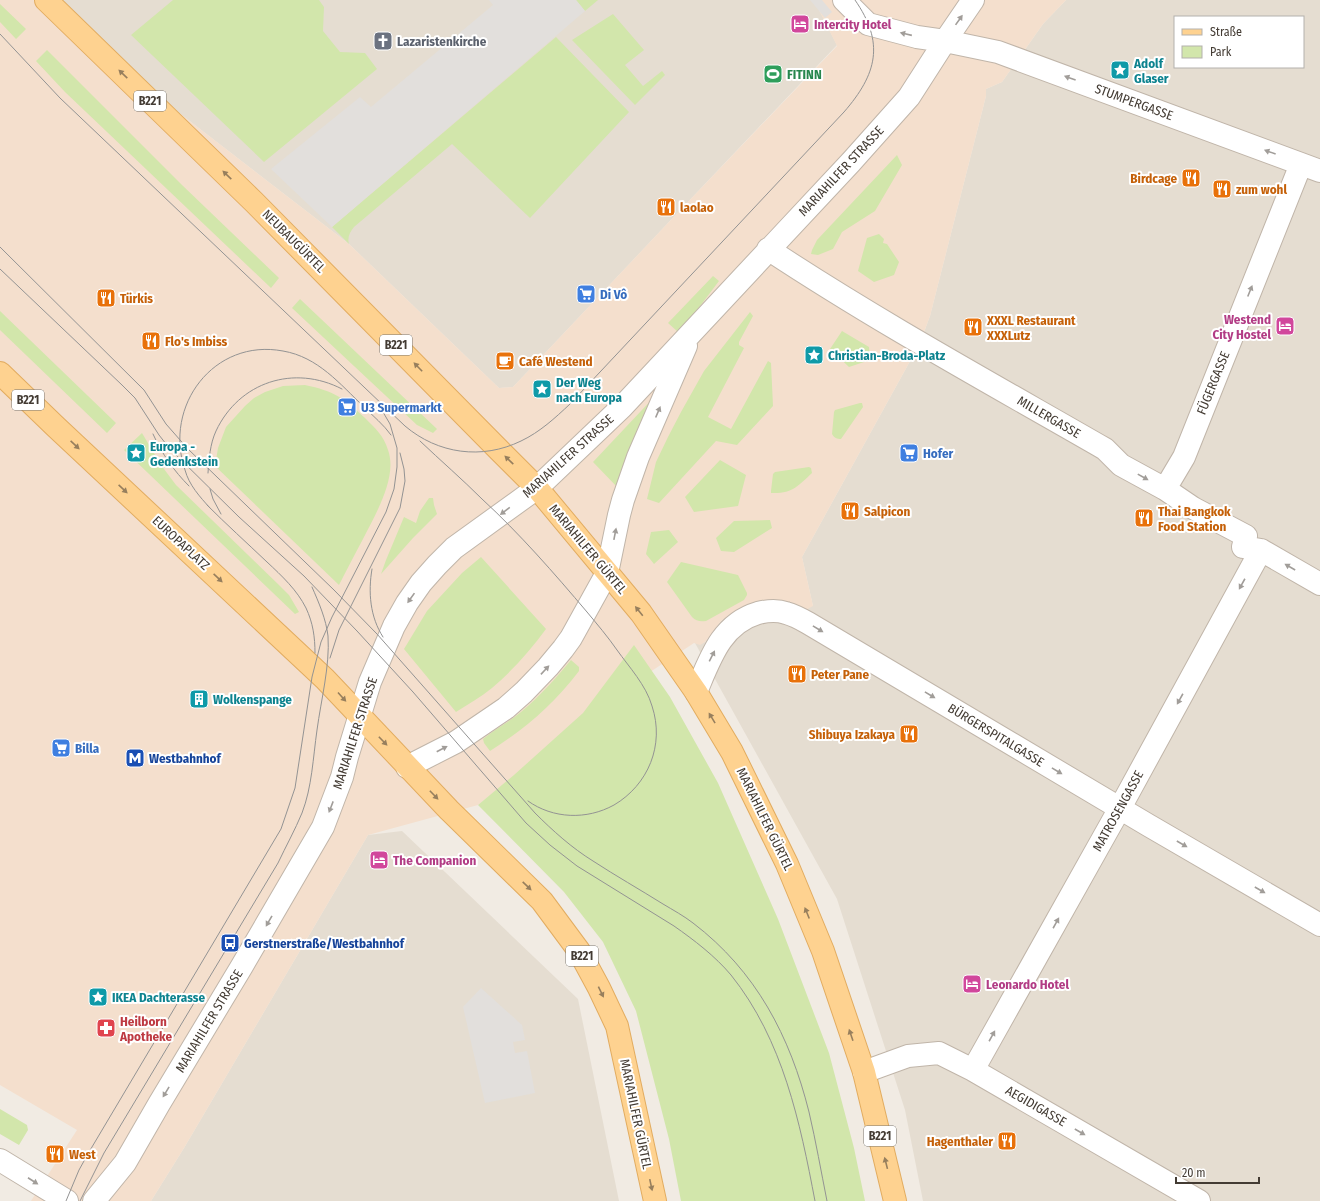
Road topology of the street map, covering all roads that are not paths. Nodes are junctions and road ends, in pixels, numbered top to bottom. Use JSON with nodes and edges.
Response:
{"nodes":[{"id":1,"x":46,"y":0,"type":"edge"},
{"id":2,"x":844,"y":0,"type":"edge"},
{"id":3,"x":973,"y":0,"type":"edge"},
{"id":4,"x":945,"y":41,"type":"junction"},
{"id":5,"x":1311,"y":167,"type":"edge"},
{"id":6,"x":768,"y":249,"type":"junction"},
{"id":7,"x":693,"y":330,"type":"junction"},
{"id":8,"x":0,"y":372,"type":"edge"},
{"id":9,"x":537,"y":488,"type":"junction"},
{"id":10,"x":1165,"y":489,"type":"junction"},
{"id":11,"x":1261,"y":550,"type":"junction"},
{"id":12,"x":607,"y":572,"type":"junction"},
{"id":13,"x":1320,"y":584,"type":"edge"},
{"id":14,"x":696,"y":692,"type":"junction"},
{"id":15,"x":359,"y":716,"type":"junction"},
{"id":16,"x":407,"y":766,"type":"junction"},
{"id":17,"x":1120,"y":808,"type":"junction"},
{"id":18,"x":1320,"y":925,"type":"edge"},
{"id":19,"x":973,"y":1070,"type":"junction"},
{"id":20,"x":864,"y":1072,"type":"junction"},
{"id":21,"x":0,"y":1160,"type":"edge"},
{"id":22,"x":67,"y":1201,"type":"edge"},
{"id":23,"x":94,"y":1201,"type":"edge"},
{"id":24,"x":655,"y":1201,"type":"edge"},
{"id":25,"x":895,"y":1201,"type":"edge"},
{"id":26,"x":1199,"y":1201,"type":"edge"}],
"edges":[{"from":9,"to":1,"type":"main road","name":"NEUBAUGÜRTEL","number":"B221","one_way":true},
{"from":4,"to":2,"type":"street","name":"STUMPERGASSE","one_way":true},
{"from":4,"to":3,"type":"street","name":"MARIAHILFER STRASSE","one_way":true},
{"from":5,"to":4,"type":"street","name":"STUMPERGASSE","one_way":true},
{"from":4,"to":6,"type":"street","name":"MARIAHILFER STRASSE"},
{"from":10,"to":5,"type":"street","name":"FÜGERGASSE","one_way":true},
{"from":6,"to":7,"type":"street","name":"MARIAHILFER STRASSE"},
{"from":6,"to":10,"type":"street","name":"MILLERGASSE","one_way":true},
{"from":7,"to":9,"type":"street","name":"MARIAHILFER STRASSE"},
{"from":12,"to":7,"type":"street","name":"MARIAHILFER STRASSE","one_way":true},
{"from":8,"to":15,"type":"main road","name":"EUROPAPLATZ","number":"B221","one_way":true},
{"from":9,"to":12,"type":"main road","name":"MARIAHILFER GÜRTEL","number":"B221"},
{"from":9,"to":15,"type":"street","name":"MARIAHILFER STRASSE","one_way":true},
{"from":10,"to":11,"type":"street","name":"MILLERGASSE"},
{"from":13,"to":11,"type":"street","name":"MILLERGASSE","one_way":true},
{"from":11,"to":17,"type":"street","name":"MATROSENGASSE","one_way":true},
{"from":14,"to":12,"type":"main road","name":"MARIAHILFER GÜRTEL","number":"B221","one_way":true},
{"from":16,"to":12,"type":"street","name":"MARIAHILFER STRASSE","one_way":true},
{"from":14,"to":17,"type":"street","name":"BÜRGERSPITALGASSE","one_way":true},
{"from":20,"to":14,"type":"main road","name":"MARIAHILFER GÜRTEL","number":"B221","one_way":true},
{"from":15,"to":16,"type":"main road","name":"MARIAHILFER GÜRTEL","number":"B221","one_way":true},
{"from":15,"to":23,"type":"street","name":"MARIAHILFER STRASSE","one_way":true},
{"from":16,"to":24,"type":"main road","name":"MARIAHILFER GÜRTEL","number":"B221","one_way":true},
{"from":17,"to":18,"type":"street","name":"BÜRGERSPITALGASSE","one_way":true},
{"from":19,"to":17,"type":"street","name":"MATROSENGASSE","one_way":true},
{"from":19,"to":20,"type":"street","name":"AEGIDIGASSE"},
{"from":19,"to":26,"type":"street","name":"AEGIDIGASSE","one_way":true},
{"from":25,"to":20,"type":"main road","name":"MARIAHILFER GÜRTEL","number":"B221","one_way":true},
{"from":21,"to":22,"type":"street","one_way":true}]}
